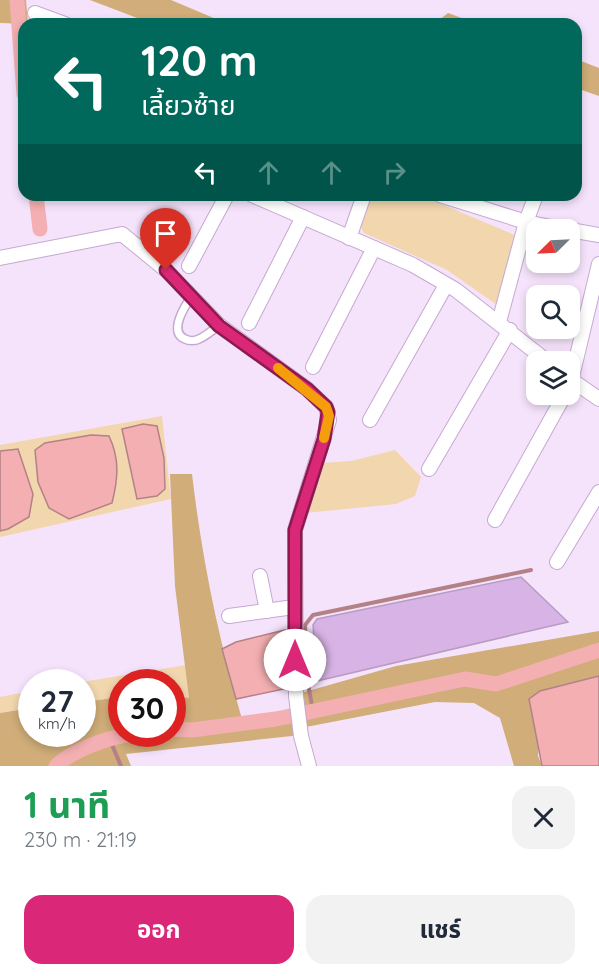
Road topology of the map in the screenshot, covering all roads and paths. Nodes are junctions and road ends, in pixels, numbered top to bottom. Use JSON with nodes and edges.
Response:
{"nodes":[{"id":1,"x":35,"y":13,"type":"dead end"},
{"id":2,"x":49,"y":18,"type":"edge"},
{"id":3,"x":224,"y":201,"type":"edge"},
{"id":4,"x":279,"y":201,"type":"edge"},
{"id":5,"x":362,"y":201,"type":"edge"},
{"id":6,"x":463,"y":201,"type":"edge"},
{"id":7,"x":534,"y":201,"type":"edge"},
{"id":8,"x":303,"y":217,"type":"junction"},
{"id":9,"x":527,"y":219,"type":"edge"},
{"id":10,"x":526,"y":222,"type":"joint"},
{"id":11,"x":580,"y":232,"type":"edge"},
{"id":12,"x":599,"y":235,"type":"edge"},
{"id":13,"x":349,"y":238,"type":"junction"},
{"id":14,"x":374,"y":248,"type":"junction"},
{"id":15,"x":0,"y":258,"type":"edge"},
{"id":16,"x":599,"y":264,"type":"edge"},
{"id":17,"x":189,"y":266,"type":"dead end"},
{"id":18,"x":446,"y":285,"type":"junction"},
{"id":19,"x":191,"y":297,"type":"junction"},
{"id":20,"x":249,"y":323,"type":"dead end"},
{"id":21,"x":219,"y":326,"type":"junction"},
{"id":22,"x":505,"y":326,"type":"junction"},
{"id":23,"x":535,"y":351,"type":"edge"},
{"id":24,"x":578,"y":351,"type":"edge"},
{"id":25,"x":313,"y":368,"type":"dead end"},
{"id":26,"x":580,"y":387,"type":"edge"},
{"id":27,"x":599,"y":399,"type":"edge"},
{"id":28,"x":559,"y":405,"type":"edge"},
{"id":29,"x":370,"y":420,"type":"dead end"},
{"id":30,"x":429,"y":469,"type":"dead end"},
{"id":31,"x":599,"y":492,"type":"edge"},
{"id":32,"x":495,"y":520,"type":"dead end"},
{"id":33,"x":557,"y":562,"type":"dead end"},
{"id":34,"x":260,"y":576,"type":"dead end"},
{"id":35,"x":294,"y":607,"type":"junction"},
{"id":36,"x":267,"y":611,"type":"junction"},
{"id":37,"x":229,"y":616,"type":"dead end"},
{"id":38,"x":309,"y":766,"type":"edge"}],
"edges":[{"from":1,"to":2,"type":"street"},
{"from":3,"to":17,"type":"street"},
{"from":4,"to":8,"type":"street"},
{"from":5,"to":13,"type":"street"},
{"from":6,"to":10,"type":"street"},
{"from":7,"to":9,"type":"street"},
{"from":8,"to":13,"type":"street"},
{"from":8,"to":20,"type":"street"},
{"from":10,"to":22,"type":"street"},
{"from":11,"to":12,"type":"street"},
{"from":13,"to":14,"type":"street"},
{"from":14,"to":18,"type":"street"},
{"from":14,"to":25,"type":"street"},
{"from":15,"to":19,"type":"street"},
{"from":16,"to":24,"type":"street"},
{"from":18,"to":22,"type":"street"},
{"from":18,"to":29,"type":"street"},
{"from":19,"to":21,"type":"street"},
{"from":19,"to":21,"type":"lane"},
{"from":21,"to":35,"type":"street"},
{"from":22,"to":23,"type":"street"},
{"from":22,"to":30,"type":"street"},
{"from":26,"to":27,"type":"street"},
{"from":28,"to":32,"type":"street"},
{"from":31,"to":33,"type":"street"},
{"from":34,"to":36,"type":"street"},
{"from":35,"to":36,"type":"street"},
{"from":35,"to":38,"type":"street"},
{"from":36,"to":37,"type":"street"}]}
